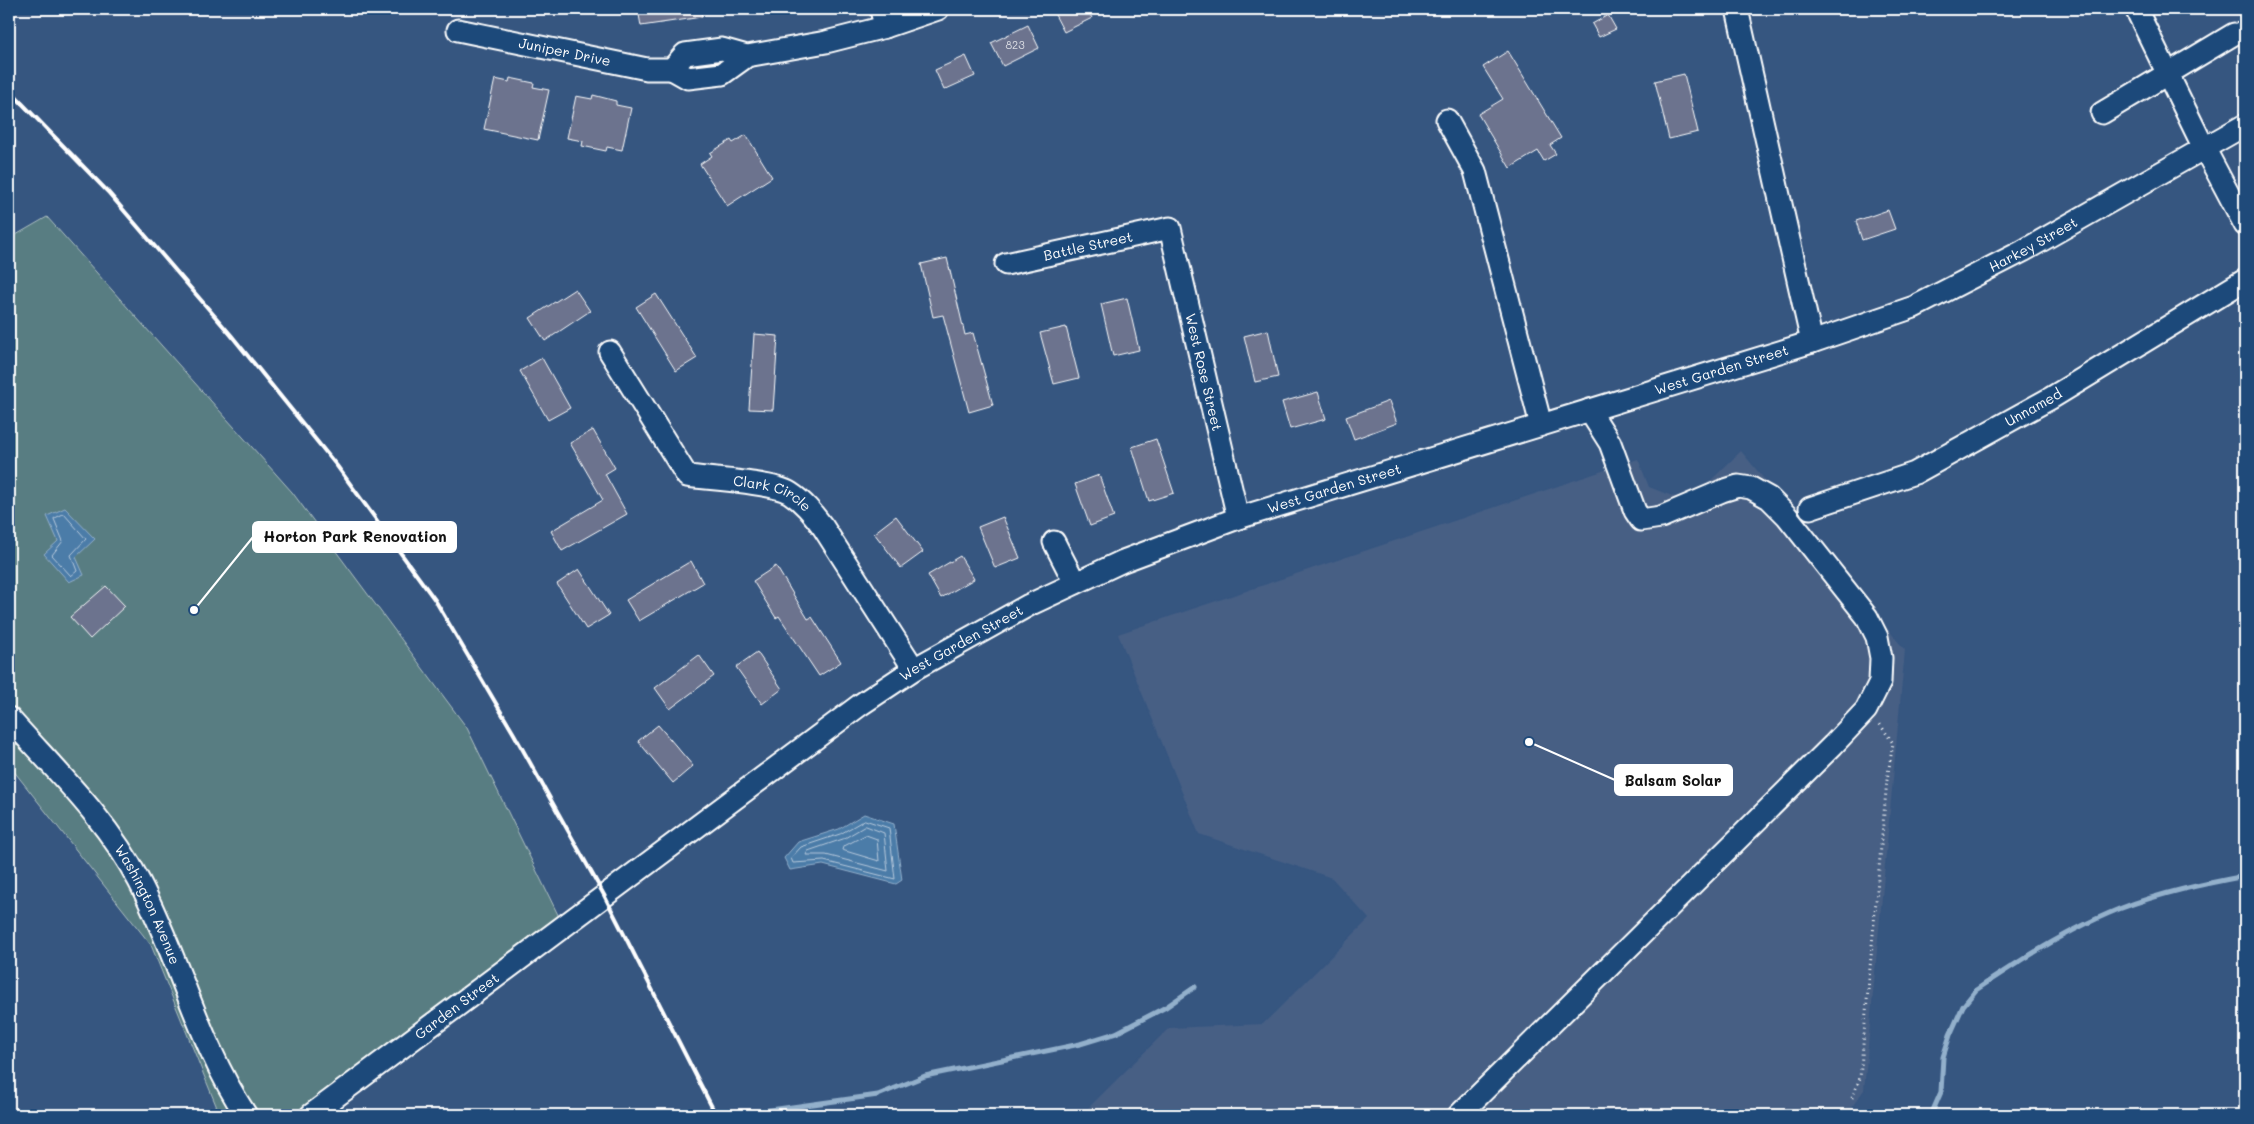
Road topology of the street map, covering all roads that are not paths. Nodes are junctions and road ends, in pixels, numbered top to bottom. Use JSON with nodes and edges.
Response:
{"nodes":[{"id":1,"x":938,"y":9,"type":"edge"},
{"id":2,"x":1736,"y":9,"type":"edge"},
{"id":3,"x":2136,"y":9,"type":"edge"},
{"id":4,"x":883,"y":18,"type":"edge"},
{"id":5,"x":458,"y":30,"type":"dead end"},
{"id":6,"x":2234,"y":34,"type":"dead end"},
{"id":7,"x":2167,"y":73,"type":"junction"},
{"id":8,"x":2102,"y":113,"type":"dead end"},
{"id":9,"x":1447,"y":120,"type":"dead end"},
{"id":10,"x":2245,"y":125,"type":"edge"},
{"id":11,"x":2202,"y":145,"type":"junction"},
{"id":12,"x":2245,"y":225,"type":"edge"},
{"id":13,"x":1170,"y":228,"type":"joint"},
{"id":14,"x":1006,"y":264,"type":"dead end"},
{"id":15,"x":2245,"y":280,"type":"edge"},
{"id":16,"x":1812,"y":342,"type":"junction"},
{"id":17,"x":610,"y":352,"type":"dead end"},
{"id":18,"x":1589,"y":410,"type":"junction"},
{"id":19,"x":1541,"y":425,"type":"junction"},
{"id":20,"x":1810,"y":508,"type":"dead end"},
{"id":21,"x":1238,"y":518,"type":"junction"},
{"id":22,"x":1054,"y":542,"type":"dead end"},
{"id":23,"x":1075,"y":583,"type":"junction"},
{"id":24,"x":914,"y":669,"type":"junction"},
{"id":25,"x":9,"y":718,"type":"edge"},
{"id":26,"x":604,"y":895,"type":"joint"},
{"id":27,"x":246,"y":1115,"type":"edge"},
{"id":28,"x":310,"y":1115,"type":"edge"},
{"id":29,"x":1459,"y":1115,"type":"edge"}],
"edges":[{"from":1,"to":4,"type":"street","name":"Juniper Drive"},
{"from":2,"to":16,"type":"street"},
{"from":3,"to":7,"type":"street"},
{"from":4,"to":5,"type":"street","name":"Juniper Drive"},
{"from":6,"to":7,"type":"street"},
{"from":7,"to":8,"type":"street"},
{"from":7,"to":11,"type":"street"},
{"from":9,"to":19,"type":"street"},
{"from":10,"to":11,"type":"street","name":"Harkey Street"},
{"from":11,"to":12,"type":"street"},
{"from":11,"to":16,"type":"street","name":"Harkey Street"},
{"from":13,"to":14,"type":"street","name":"Battle Street"},
{"from":13,"to":21,"type":"street","name":"West Rose Street"},
{"from":15,"to":20,"type":"street","name":"Unnamed"},
{"from":16,"to":18,"type":"street","name":"West Garden Street"},
{"from":17,"to":24,"type":"street","name":"Clark Circle"},
{"from":18,"to":19,"type":"street","name":"West Garden Street"},
{"from":18,"to":29,"type":"street"},
{"from":19,"to":21,"type":"street","name":"West Garden Street"},
{"from":21,"to":23,"type":"street","name":"West Garden Street"},
{"from":22,"to":23,"type":"street"},
{"from":23,"to":24,"type":"street","name":"West Garden Street"},
{"from":24,"to":26,"type":"street","name":"West Garden Street"},
{"from":25,"to":27,"type":"street","name":"Washington Avenue"},
{"from":26,"to":28,"type":"street","name":"Garden Street"}]}
